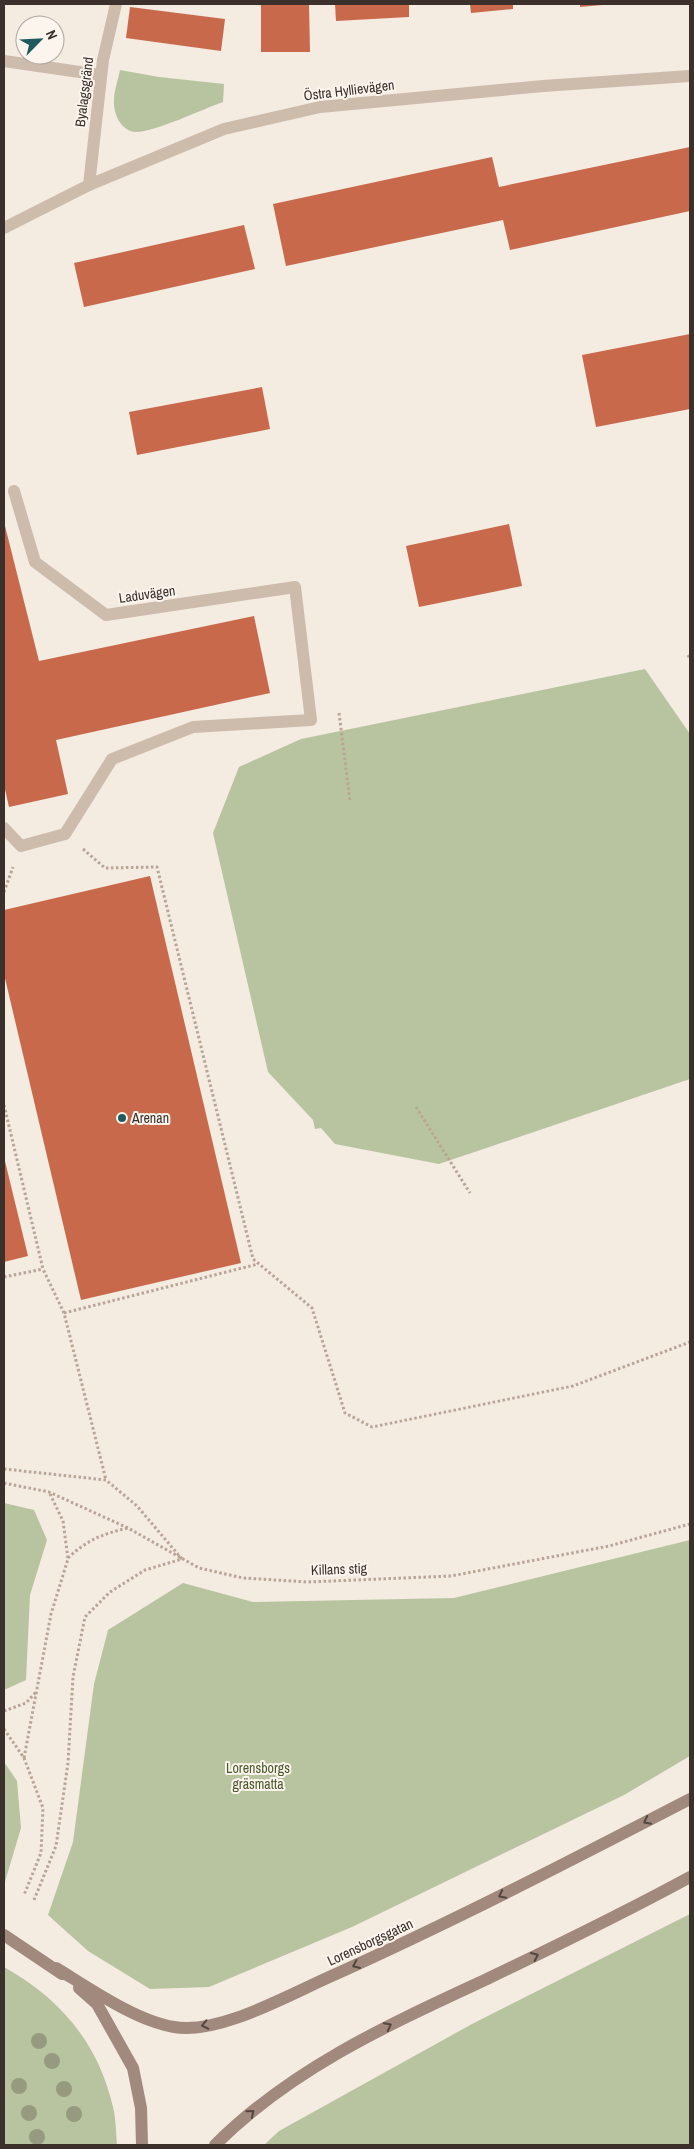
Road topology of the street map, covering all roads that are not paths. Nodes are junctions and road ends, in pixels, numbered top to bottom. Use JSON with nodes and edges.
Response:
{"nodes":[{"id":1,"x":116,"y":4,"type":"edge"},
{"id":2,"x":4,"y":61,"type":"edge"},
{"id":3,"x":100,"y":75,"type":"junction"},
{"id":4,"x":690,"y":76,"type":"edge"},
{"id":5,"x":89,"y":185,"type":"junction"},
{"id":6,"x":4,"y":228,"type":"edge"},
{"id":7,"x":14,"y":491,"type":"dead end"},
{"id":8,"x":4,"y":828,"type":"edge"},
{"id":9,"x":690,"y":1799,"type":"edge"},
{"id":10,"x":690,"y":1877,"type":"edge"},
{"id":11,"x":6,"y":1937,"type":"edge"},
{"id":12,"x":56,"y":1968,"type":"junction"},
{"id":13,"x":142,"y":2145,"type":"edge"},
{"id":14,"x":215,"y":2145,"type":"edge"}],
"edges":[{"from":1,"to":3,"type":"street","name":"Byalagsgränd"},
{"from":2,"to":3,"type":"street"},
{"from":3,"to":5,"type":"street","name":"Byalagsgränd"},
{"from":4,"to":5,"type":"street","name":"Östra Hyllievägen"},
{"from":5,"to":6,"type":"street","name":"Östra Hyllievägen"},
{"from":7,"to":8,"type":"street","name":"Laduvägen"},
{"from":9,"to":12,"type":"main road","name":"Lorensborgsgatan","one_way":true},
{"from":14,"to":10,"type":"main road","one_way":true},
{"from":11,"to":12,"type":"main road"},
{"from":12,"to":13,"type":"main road"}]}
